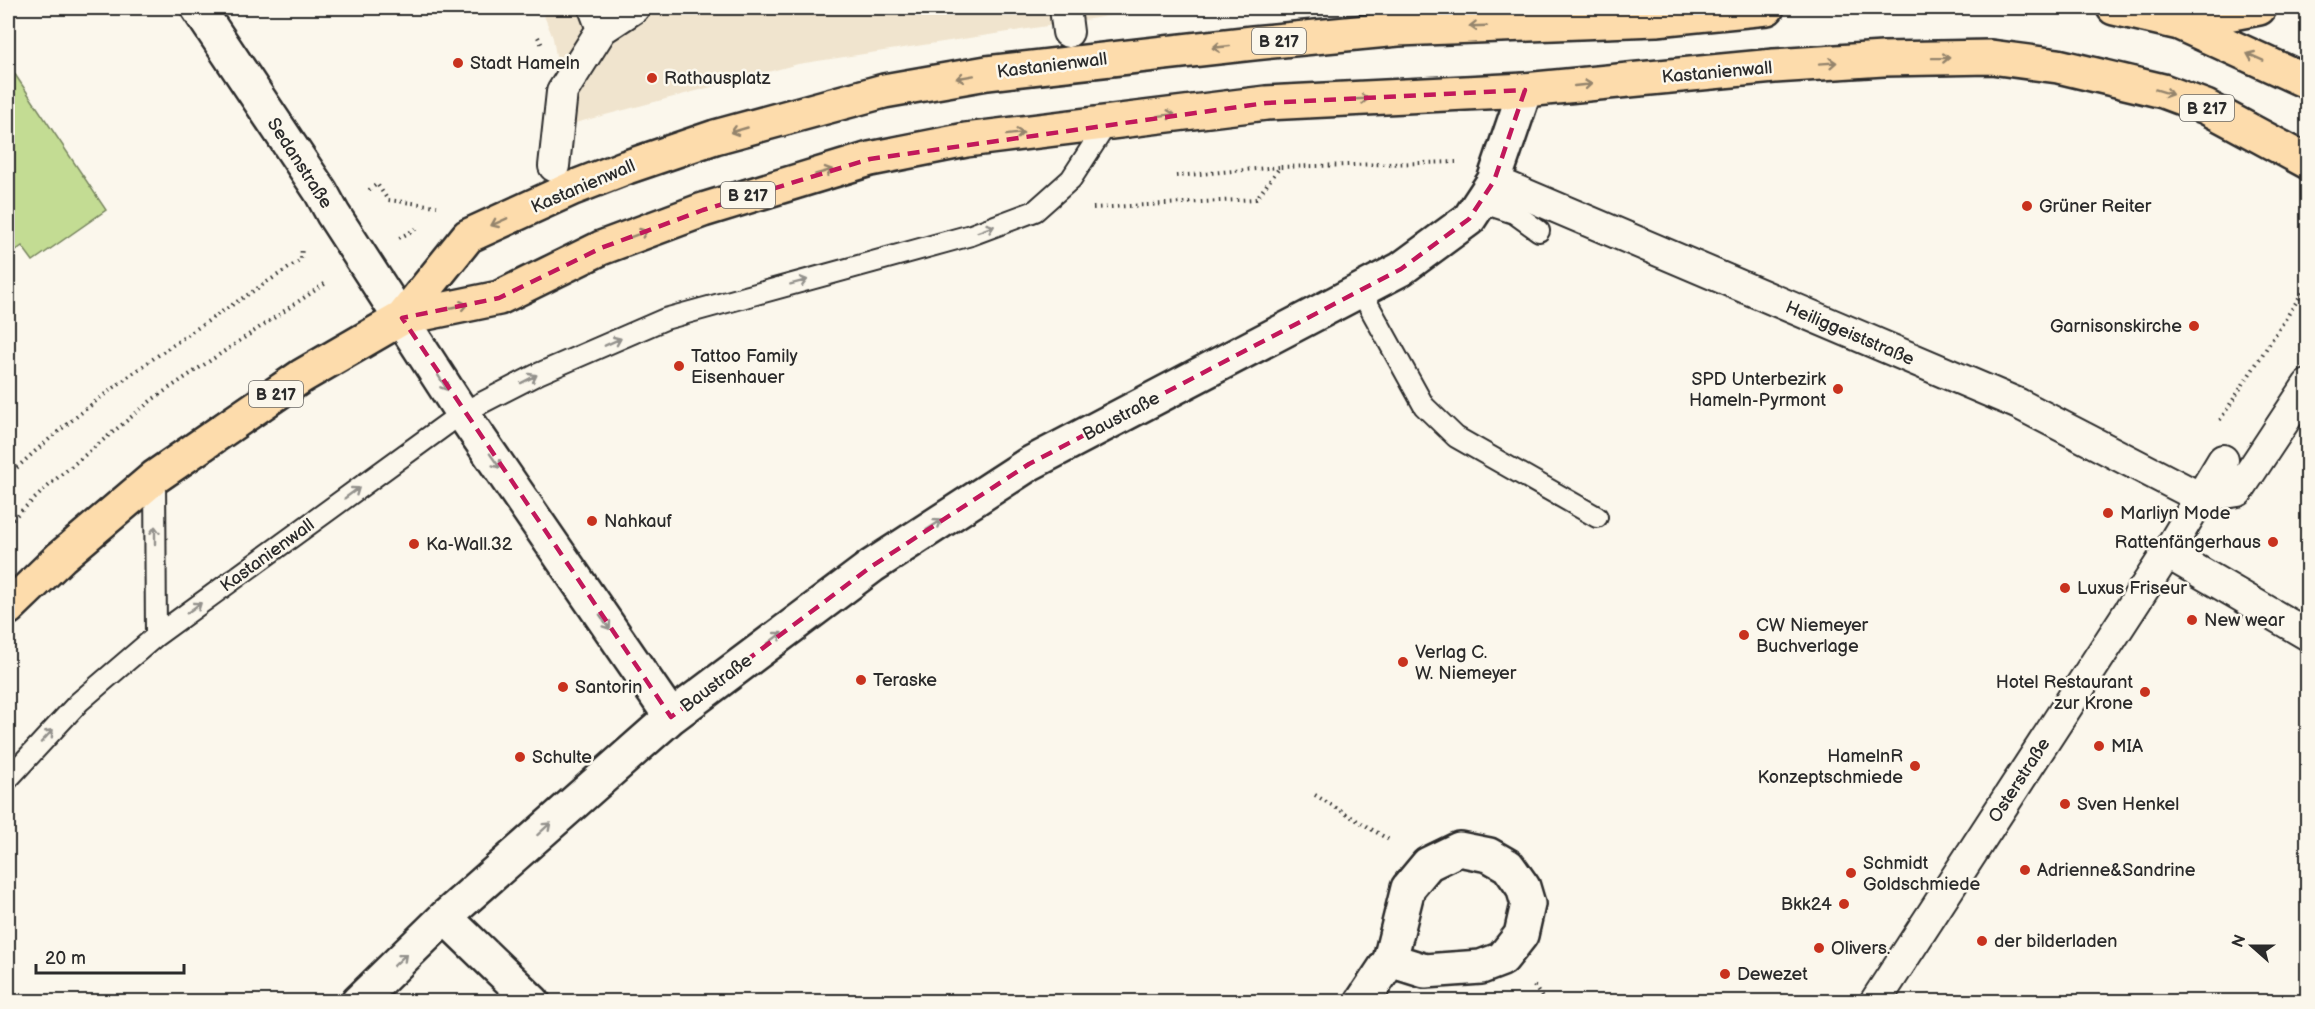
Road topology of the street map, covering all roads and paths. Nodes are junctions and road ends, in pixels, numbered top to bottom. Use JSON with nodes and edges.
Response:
{"nodes":[{"id":1,"x":198,"y":8,"type":"edge"},
{"id":2,"x":634,"y":8,"type":"edge"},
{"id":3,"x":1767,"y":8,"type":"edge"},
{"id":4,"x":2114,"y":8,"type":"edge"},
{"id":5,"x":2259,"y":8,"type":"edge"},
{"id":6,"x":2302,"y":8,"type":"edge"},
{"id":7,"x":598,"y":18,"type":"edge"},
{"id":8,"x":2307,"y":18,"type":"edge"},
{"id":9,"x":2180,"y":23,"type":"junction"},
{"id":10,"x":2307,"y":82,"type":"edge"},
{"id":11,"x":1525,"y":90,"type":"junction"},
{"id":12,"x":1108,"y":122,"type":"junction"},
{"id":13,"x":2305,"y":158,"type":"edge"},
{"id":14,"x":554,"y":166,"type":"dead end"},
{"id":15,"x":1280,"y":166,"type":"junction"},
{"id":16,"x":1176,"y":176,"type":"dead end"},
{"id":17,"x":1491,"y":182,"type":"junction"},
{"id":18,"x":442,"y":207,"type":"dead end"},
{"id":19,"x":1035,"y":211,"type":"junction"},
{"id":20,"x":333,"y":214,"type":"junction"},
{"id":21,"x":423,"y":225,"type":"dead end"},
{"id":22,"x":1539,"y":231,"type":"dead end"},
{"id":23,"x":362,"y":258,"type":"junction"},
{"id":24,"x":2307,"y":284,"type":"edge"},
{"id":25,"x":1360,"y":290,"type":"junction"},
{"id":26,"x":402,"y":318,"type":"junction"},
{"id":27,"x":2307,"y":385,"type":"edge"},
{"id":28,"x":462,"y":413,"type":"junction"},
{"id":29,"x":2217,"y":424,"type":"dead end"},
{"id":30,"x":2223,"y":460,"type":"dead end"},
{"id":31,"x":8,"y":476,"type":"edge"},
{"id":32,"x":155,"y":477,"type":"junction"},
{"id":33,"x":2199,"y":497,"type":"junction"},
{"id":34,"x":1597,"y":518,"type":"dead end"},
{"id":35,"x":8,"y":523,"type":"edge"},
{"id":36,"x":2167,"y":553,"type":"junction"},
{"id":37,"x":8,"y":608,"type":"edge"},
{"id":38,"x":2307,"y":634,"type":"edge"},
{"id":39,"x":156,"y":636,"type":"junction"},
{"id":40,"x":671,"y":717,"type":"junction"},
{"id":41,"x":8,"y":779,"type":"edge"},
{"id":42,"x":1315,"y":795,"type":"dead end"},
{"id":43,"x":1428,"y":864,"type":"junction"},
{"id":44,"x":445,"y":917,"type":"junction"},
{"id":45,"x":1390,"y":960,"type":"junction"},
{"id":46,"x":358,"y":1002,"type":"edge"},
{"id":47,"x":534,"y":1002,"type":"edge"},
{"id":48,"x":1362,"y":1002,"type":"edge"},
{"id":49,"x":1875,"y":1002,"type":"edge"}],
"edges":[{"from":1,"to":20,"type":"street","name":"Sedanstraße"},
{"from":2,"to":7,"type":"street"},
{"from":3,"to":26,"type":"main road","name":"Kastanienwall","number":"B 217","one_way":true},
{"from":4,"to":9,"type":"main road"},
{"from":5,"to":9,"type":"main road"},
{"from":6,"to":8,"type":"path"},
{"from":7,"to":14,"type":"street"},
{"from":10,"to":9,"type":"main road","one_way":true},
{"from":12,"to":11,"type":"main road","name":"Kastanienwall","number":"B 217","one_way":true},
{"from":11,"to":13,"type":"main road","name":"Kastanienwall","number":"B 217","one_way":true},
{"from":11,"to":17,"type":"street","name":"Baustraße"},
{"from":12,"to":19,"type":"lane","name":"Kastanienwall"},
{"from":26,"to":12,"type":"main road","name":"Kastanienwall","number":"B 217","one_way":true},
{"from":15,"to":16,"type":"path"},
{"from":15,"to":17,"type":"path"},
{"from":15,"to":19,"type":"path"},
{"from":17,"to":22,"type":"lane"},
{"from":17,"to":25,"type":"street","name":"Baustraße"},
{"from":17,"to":33,"type":"street","name":"Heiliggeiststraße"},
{"from":18,"to":20,"type":"path"},
{"from":28,"to":19,"type":"lane","name":"Kastanienwall","one_way":true},
{"from":20,"to":23,"type":"street","name":"Sedanstraße"},
{"from":20,"to":31,"type":"path"},
{"from":21,"to":23,"type":"path"},
{"from":23,"to":26,"type":"street","name":"Sedanstraße"},
{"from":23,"to":35,"type":"path"},
{"from":24,"to":29,"type":"path"},
{"from":25,"to":34,"type":"lane"},
{"from":40,"to":25,"type":"street","name":"Baustraße","one_way":true},
{"from":26,"to":28,"type":"street","name":"Baustraße","one_way":true},
{"from":26,"to":32,"type":"main road","name":"Kastanienwall","number":"B 217"},
{"from":27,"to":33,"type":"street"},
{"from":39,"to":28,"type":"lane","name":"Kastanienwall","one_way":true},
{"from":28,"to":40,"type":"street","name":"Baustraße","one_way":true},
{"from":30,"to":33,"type":"street","name":"Osterstraße"},
{"from":32,"to":37,"type":"main road","name":"Kastanienwall","number":"B 217"},
{"from":39,"to":32,"type":"lane","one_way":true},
{"from":33,"to":36,"type":"street","name":"Osterstraße"},
{"from":36,"to":38,"type":"street"},
{"from":36,"to":49,"type":"street","name":"Osterstraße"},
{"from":41,"to":39,"type":"lane","name":"Kastanienwall","one_way":true},
{"from":44,"to":40,"type":"street","name":"Baustraße","one_way":true},
{"from":42,"to":43,"type":"path"},
{"from":43,"to":45,"type":"street"},
{"from":43,"to":45,"type":"street"},
{"from":46,"to":44,"type":"street","name":"Baustraße","one_way":true},
{"from":44,"to":47,"type":"street"},
{"from":45,"to":48,"type":"street"}]}
